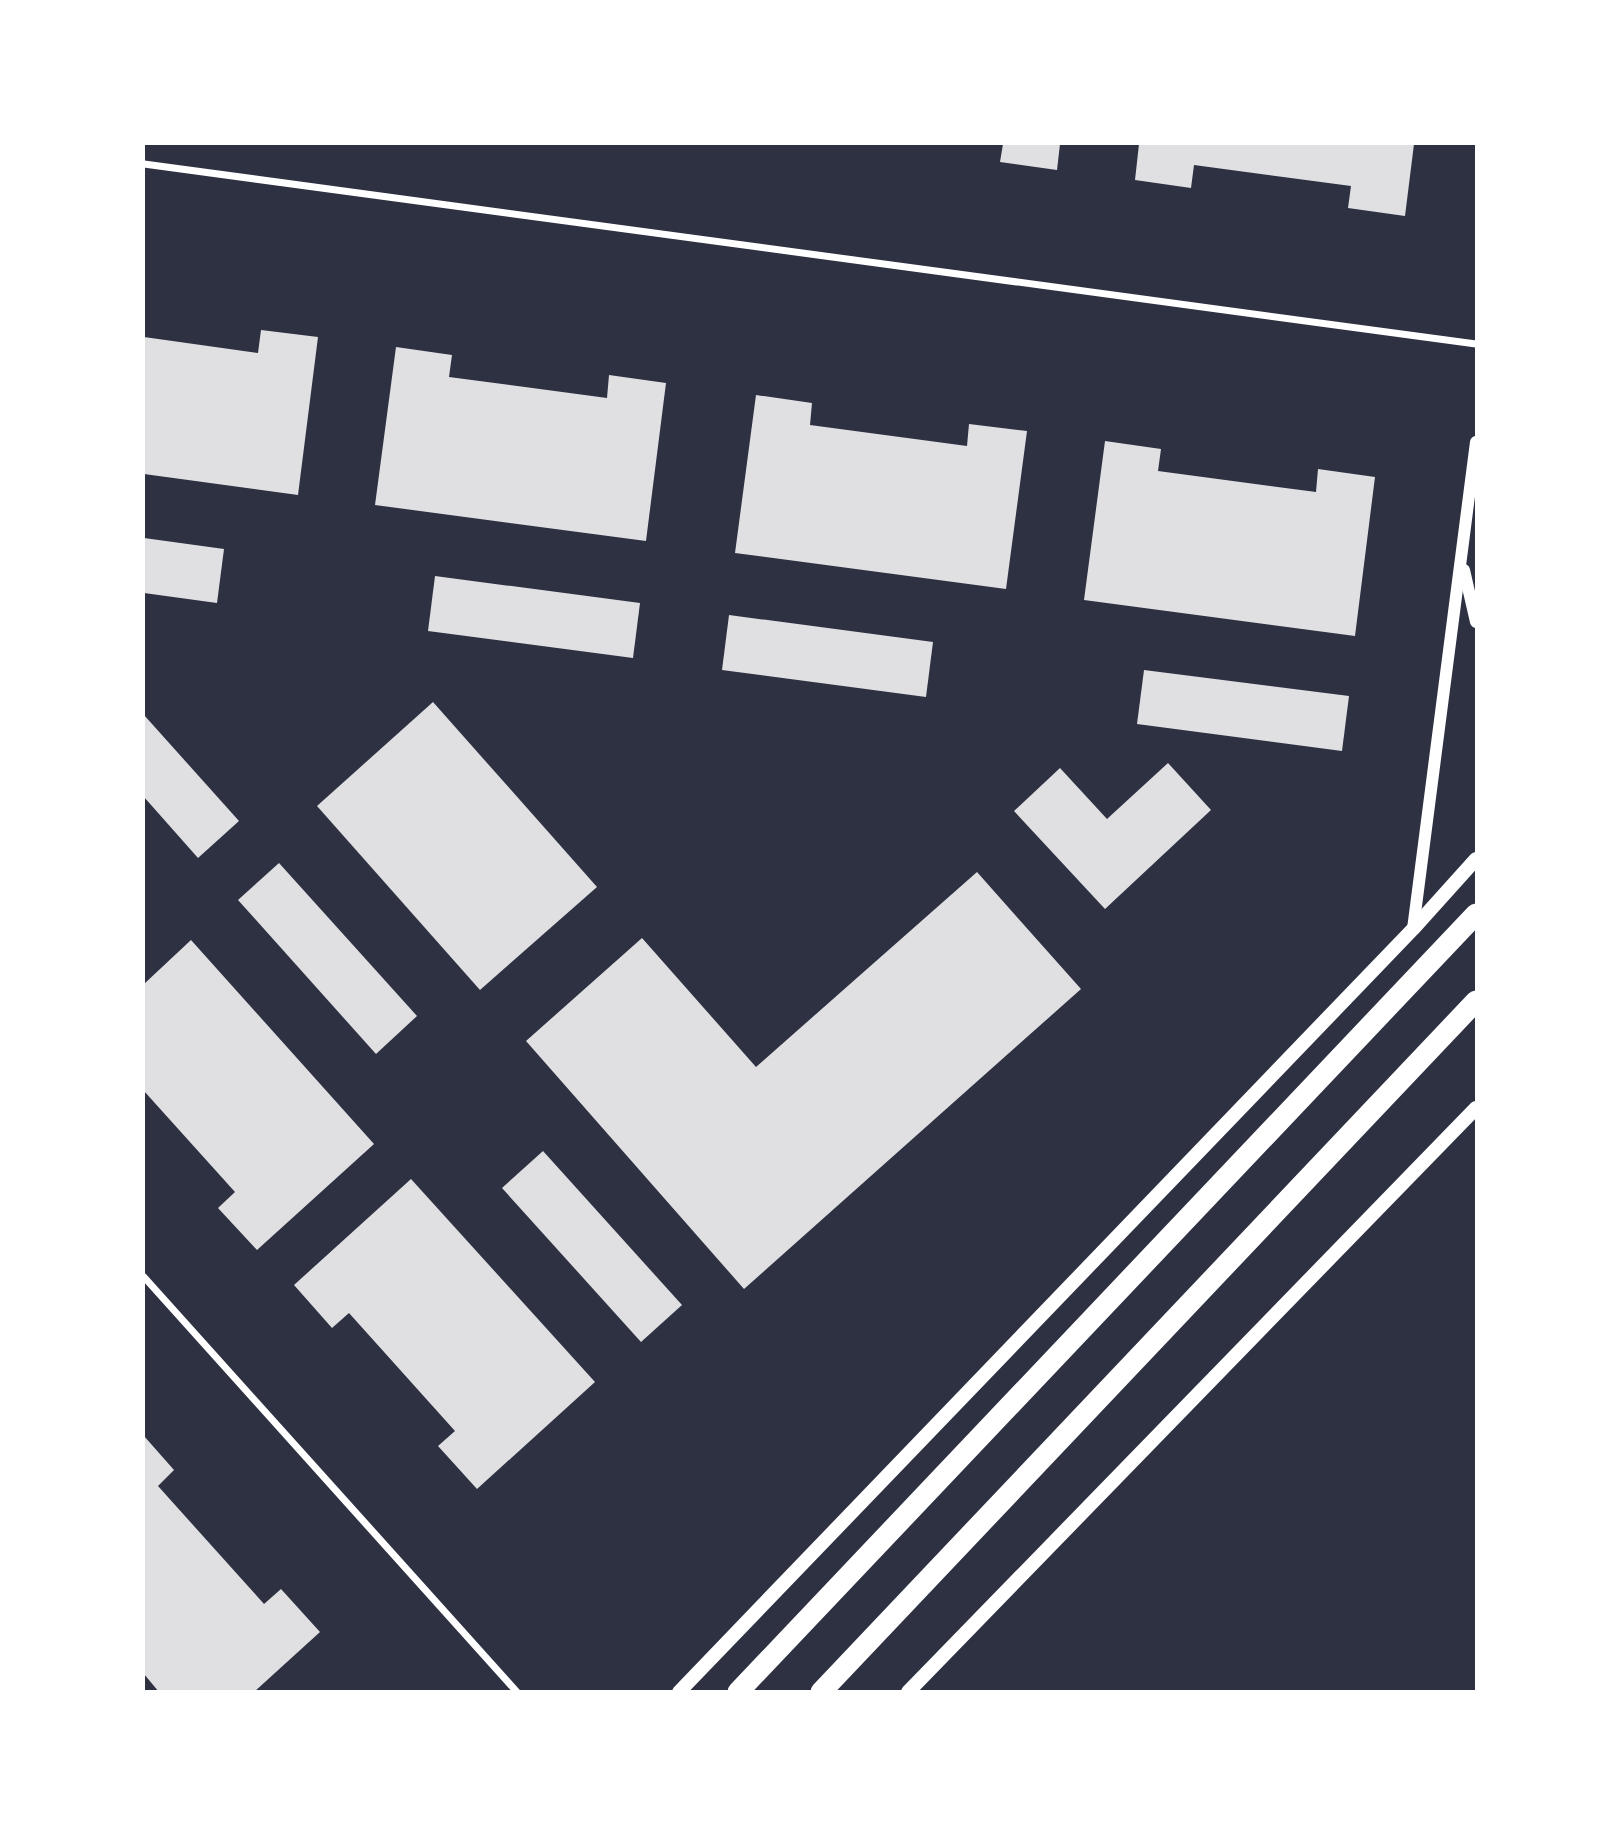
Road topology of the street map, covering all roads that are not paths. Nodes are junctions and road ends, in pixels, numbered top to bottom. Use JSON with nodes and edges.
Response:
{"nodes":[{"id":1,"x":144,"y":164,"type":"edge"},
{"id":2,"x":1476,"y":344,"type":"edge"},
{"id":3,"x":1476,"y":442,"type":"edge"},
{"id":4,"x":1461,"y":559,"type":"junction"},
{"id":5,"x":1476,"y":622,"type":"edge"},
{"id":6,"x":1476,"y":859,"type":"edge"},
{"id":7,"x":1476,"y":914,"type":"edge"},
{"id":8,"x":1413,"y":929,"type":"junction"},
{"id":9,"x":1476,"y":1001,"type":"edge"},
{"id":10,"x":1476,"y":1108,"type":"edge"},
{"id":11,"x":144,"y":1277,"type":"edge"},
{"id":12,"x":517,"y":1692,"type":"edge"},
{"id":13,"x":679,"y":1692,"type":"edge"},
{"id":14,"x":738,"y":1692,"type":"edge"},
{"id":15,"x":821,"y":1692,"type":"edge"},
{"id":16,"x":908,"y":1692,"type":"edge"}],
"edges":[{"from":1,"to":2,"type":"street"},
{"from":3,"to":4,"type":"street"},
{"from":4,"to":5,"type":"street"},
{"from":4,"to":8,"type":"street"},
{"from":6,"to":8,"type":"main road"},
{"from":7,"to":14,"type":"highway"},
{"from":8,"to":13,"type":"main road"},
{"from":9,"to":15,"type":"highway"},
{"from":10,"to":16,"type":"main road"},
{"from":11,"to":12,"type":"street"}]}
